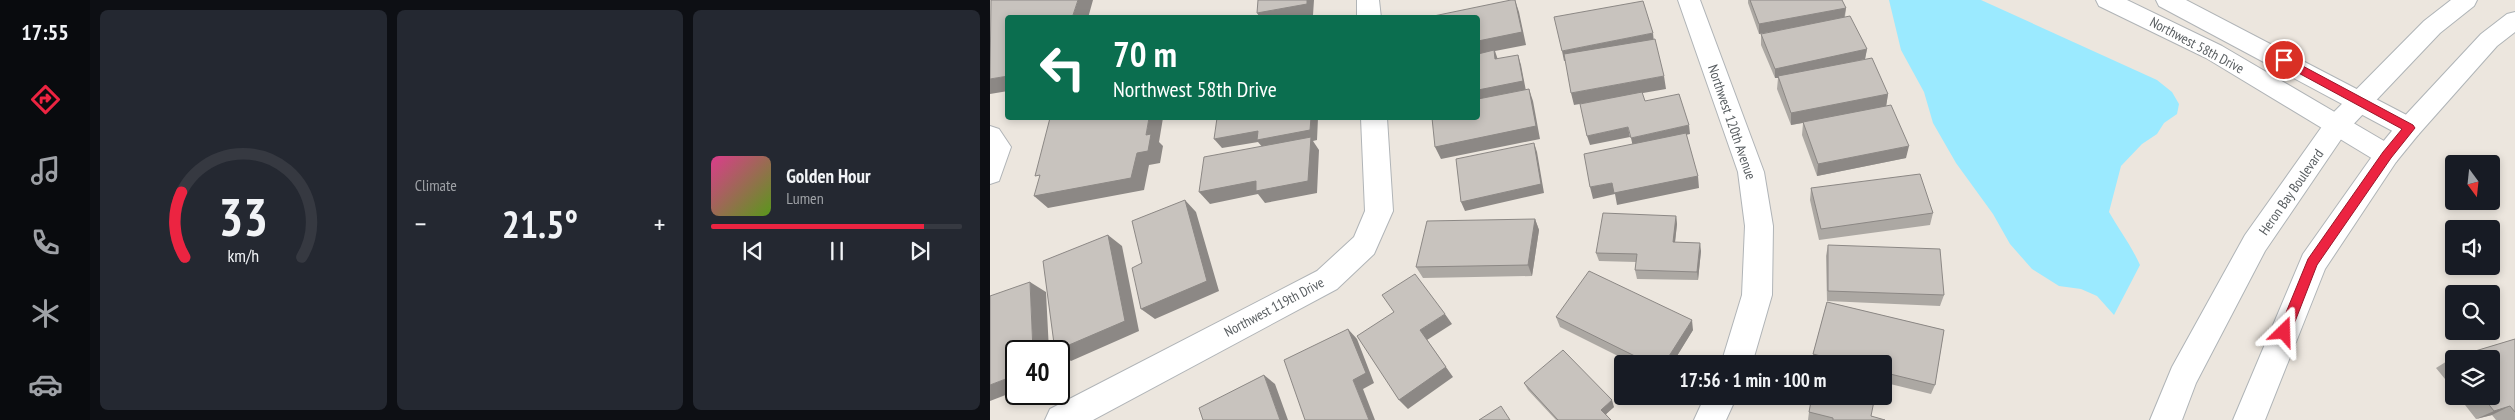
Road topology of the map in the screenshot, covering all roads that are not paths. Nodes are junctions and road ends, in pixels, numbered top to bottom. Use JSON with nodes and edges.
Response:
{"nodes":[{"id":1,"x":1368,"y":0,"type":"edge"},
{"id":2,"x":1689,"y":0,"type":"edge"},
{"id":3,"x":2107,"y":0,"type":"edge"},
{"id":4,"x":2167,"y":0,"type":"edge"},
{"id":5,"x":2466,"y":0,"type":"edge"},
{"id":6,"x":1369,"y":15,"type":"edge"},
{"id":7,"x":2515,"y":20,"type":"edge"},
{"id":8,"x":2359,"y":101,"type":"junction"},
{"id":9,"x":1374,"y":120,"type":"edge"},
{"id":10,"x":2337,"y":126,"type":"junction"},
{"id":11,"x":2409,"y":128,"type":"junction"},
{"id":12,"x":990,"y":136,"type":"edge"},
{"id":13,"x":2387,"y":155,"type":"junction"},
{"id":14,"x":990,"y":173,"type":"edge"},
{"id":15,"x":1739,"y":355,"type":"edge"},
{"id":16,"x":1717,"y":405,"type":"edge"},
{"id":17,"x":1061,"y":420,"type":"edge"},
{"id":18,"x":1710,"y":420,"type":"edge"},
{"id":19,"x":2166,"y":420,"type":"edge"},
{"id":20,"x":2249,"y":420,"type":"edge"}],
"edges":[{"from":1,"to":6,"type":"street"},
{"from":2,"to":15,"type":"street","name":"Northwest 120th Avenue"},
{"from":3,"to":10,"type":"street","name":"Northwest 58th Drive"},
{"from":4,"to":8,"type":"street","name":"Northwest 58th Drive"},
{"from":5,"to":8,"type":"street","name":"Heron Bay Boulevard"},
{"from":7,"to":11,"type":"street"},
{"from":8,"to":10,"type":"street","name":"Heron Bay Boulevard"},
{"from":8,"to":11,"type":"street","name":"Northwest 58th Drive"},
{"from":9,"to":17,"type":"street","name":"Northwest 119th Drive"},
{"from":10,"to":13,"type":"street","name":"Northwest 58th Drive"},
{"from":10,"to":19,"type":"street","name":"Heron Bay Boulevard"},
{"from":11,"to":13,"type":"street"},
{"from":12,"to":14,"type":"street"},
{"from":13,"to":20,"type":"street"},
{"from":16,"to":18,"type":"street"}]}
